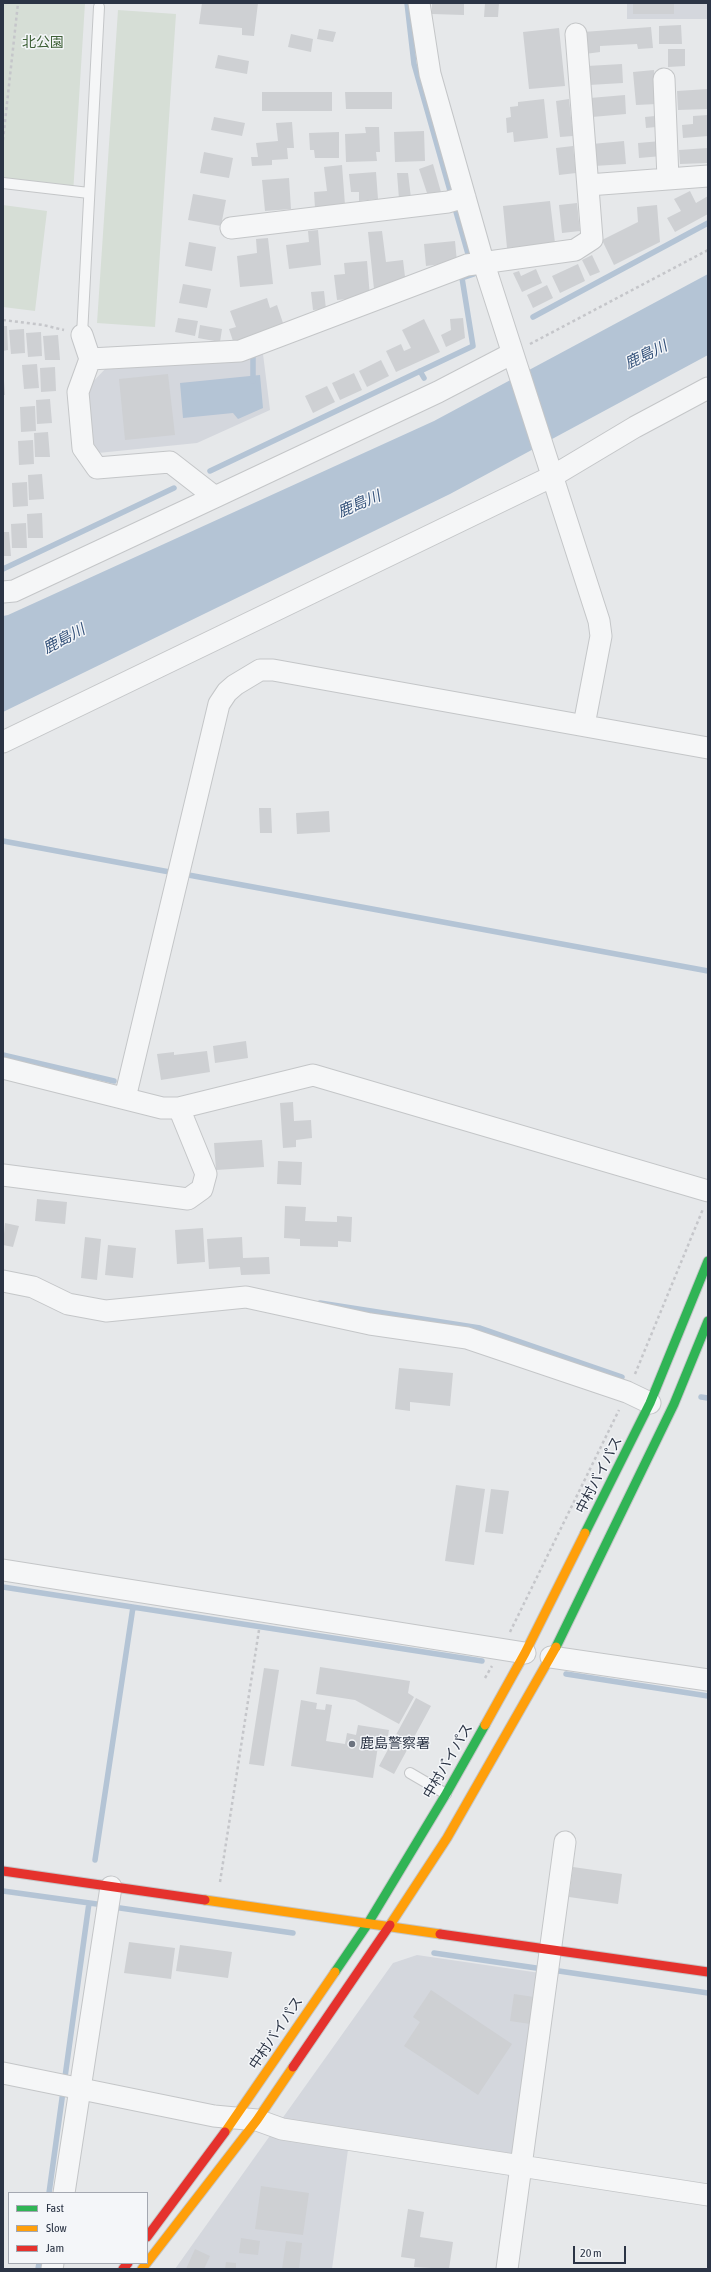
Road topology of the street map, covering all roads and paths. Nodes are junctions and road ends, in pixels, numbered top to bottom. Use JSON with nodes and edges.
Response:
{"nodes":[{"id":1,"x":18,"y":3,"type":"edge"},
{"id":2,"x":419,"y":3,"type":"edge"},
{"id":3,"x":99,"y":7,"type":"dead end"},
{"id":4,"x":576,"y":34,"type":"dead end"},
{"id":5,"x":664,"y":79,"type":"dead end"},
{"id":6,"x":3,"y":140,"type":"edge"},
{"id":7,"x":708,"y":176,"type":"edge"},
{"id":8,"x":668,"y":179,"type":"junction"},
{"id":9,"x":3,"y":183,"type":"edge"},
{"id":10,"x":588,"y":185,"type":"junction"},
{"id":11,"x":89,"y":193,"type":"junction"},
{"id":12,"x":456,"y":199,"type":"junction"},
{"id":13,"x":231,"y":228,"type":"dead end"},
{"id":14,"x":708,"y":250,"type":"edge"},
{"id":15,"x":475,"y":263,"type":"junction"},
{"id":16,"x":3,"y":320,"type":"edge"},
{"id":17,"x":82,"y":335,"type":"junction"},
{"id":18,"x":511,"y":354,"type":"junction"},
{"id":19,"x":90,"y":359,"type":"junction"},
{"id":20,"x":708,"y":388,"type":"edge"},
{"id":21,"x":553,"y":476,"type":"junction"},
{"id":22,"x":215,"y":497,"type":"junction"},
{"id":23,"x":3,"y":592,"type":"edge"},
{"id":24,"x":584,"y":725,"type":"junction"},
{"id":25,"x":3,"y":742,"type":"edge"},
{"id":26,"x":708,"y":748,"type":"edge"},
{"id":27,"x":3,"y":1068,"type":"edge"},
{"id":28,"x":125,"y":1098,"type":"junction"},
{"id":29,"x":179,"y":1108,"type":"junction"},
{"id":30,"x":3,"y":1175,"type":"edge"},
{"id":31,"x":706,"y":1198,"type":"edge"},
{"id":32,"x":708,"y":1261,"type":"edge"},
{"id":33,"x":3,"y":1282,"type":"edge"},
{"id":34,"x":708,"y":1321,"type":"edge"},
{"id":35,"x":627,"y":1392,"type":"junction"},
{"id":36,"x":650,"y":1403,"type":"junction"},
{"id":37,"x":3,"y":1570,"type":"edge"},
{"id":38,"x":257,"y":1638,"type":"dead end"},
{"id":39,"x":501,"y":1650,"type":"junction"},
{"id":40,"x":525,"y":1653,"type":"junction"},
{"id":41,"x":551,"y":1657,"type":"junction"},
{"id":42,"x":485,"y":1678,"type":"dead end"},
{"id":43,"x":708,"y":1680,"type":"edge"},
{"id":44,"x":410,"y":1773,"type":"dead end"},
{"id":45,"x":446,"y":1794,"type":"junction"},
{"id":46,"x":565,"y":1842,"type":"dead end"},
{"id":47,"x":3,"y":1871,"type":"edge"},
{"id":48,"x":109,"y":1900,"type":"junction"},
{"id":49,"x":217,"y":1902,"type":"junction"},
{"id":50,"x":367,"y":1925,"type":"junction"},
{"id":51,"x":388,"y":1928,"type":"junction"},
{"id":52,"x":547,"y":1963,"type":"junction"},
{"id":53,"x":708,"y":1972,"type":"edge"},
{"id":54,"x":3,"y":2074,"type":"edge"},
{"id":55,"x":81,"y":2089,"type":"junction"},
{"id":56,"x":235,"y":2119,"type":"junction"},
{"id":57,"x":257,"y":2120,"type":"junction"},
{"id":58,"x":520,"y":2167,"type":"junction"},
{"id":59,"x":64,"y":2192,"type":"edge"},
{"id":60,"x":708,"y":2195,"type":"edge"},
{"id":61,"x":148,"y":2236,"type":"edge"},
{"id":62,"x":148,"y":2261,"type":"edge"},
{"id":63,"x":507,"y":2269,"type":"edge"}],
"edges":[{"from":1,"to":6,"type":"path"},
{"from":2,"to":12,"type":"street"},
{"from":3,"to":11,"type":"lane"},
{"from":4,"to":10,"type":"street"},
{"from":5,"to":8,"type":"street"},
{"from":7,"to":8,"type":"street"},
{"from":8,"to":10,"type":"street"},
{"from":9,"to":11,"type":"lane"},
{"from":10,"to":15,"type":"street"},
{"from":11,"to":17,"type":"lane"},
{"from":12,"to":13,"type":"street"},
{"from":12,"to":15,"type":"street"},
{"from":14,"to":18,"type":"path"},
{"from":15,"to":18,"type":"street"},
{"from":15,"to":19,"type":"street"},
{"from":16,"to":17,"type":"path"},
{"from":17,"to":19,"type":"street"},
{"from":18,"to":21,"type":"street"},
{"from":18,"to":22,"type":"street"},
{"from":19,"to":22,"type":"street"},
{"from":20,"to":21,"type":"street"},
{"from":21,"to":24,"type":"street"},
{"from":21,"to":25,"type":"street"},
{"from":22,"to":23,"type":"street"},
{"from":24,"to":26,"type":"street"},
{"from":24,"to":28,"type":"street"},
{"from":27,"to":28,"type":"street"},
{"from":28,"to":29,"type":"street"},
{"from":29,"to":30,"type":"street"},
{"from":29,"to":31,"type":"street"},
{"from":31,"to":35,"type":"path"},
{"from":32,"to":36,"type":"main road","name":"中村バイパス"},
{"from":33,"to":35,"type":"street"},
{"from":34,"to":41,"type":"main road"},
{"from":35,"to":36,"type":"street"},
{"from":35,"to":39,"type":"path"},
{"from":36,"to":40,"type":"main road","name":"中村バイパス"},
{"from":37,"to":39,"type":"street"},
{"from":38,"to":49,"type":"path"},
{"from":39,"to":40,"type":"street"},
{"from":39,"to":42,"type":"path"},
{"from":40,"to":45,"type":"main road","name":"中村バイパス"},
{"from":41,"to":43,"type":"street"},
{"from":41,"to":51,"type":"main road"},
{"from":44,"to":45,"type":"lane"},
{"from":45,"to":50,"type":"main road","name":"中村バイパス"},
{"from":46,"to":52,"type":"street"},
{"from":47,"to":48,"type":"main road"},
{"from":48,"to":49,"type":"main road"},
{"from":48,"to":55,"type":"street"},
{"from":49,"to":50,"type":"main road"},
{"from":50,"to":51,"type":"main road"},
{"from":50,"to":56,"type":"main road","name":"中村バイパス"},
{"from":51,"to":52,"type":"main road"},
{"from":51,"to":57,"type":"main road"},
{"from":52,"to":53,"type":"main road"},
{"from":52,"to":58,"type":"street"},
{"from":54,"to":55,"type":"street"},
{"from":55,"to":56,"type":"street"},
{"from":55,"to":59,"type":"street"},
{"from":56,"to":57,"type":"street"},
{"from":56,"to":61,"type":"main road","name":"中村バイパス"},
{"from":57,"to":58,"type":"street"},
{"from":57,"to":62,"type":"main road"},
{"from":58,"to":60,"type":"street"},
{"from":58,"to":63,"type":"street"}]}
